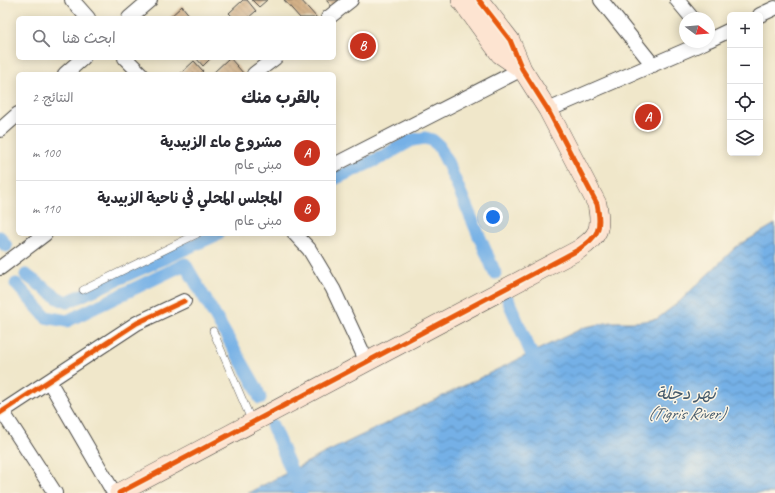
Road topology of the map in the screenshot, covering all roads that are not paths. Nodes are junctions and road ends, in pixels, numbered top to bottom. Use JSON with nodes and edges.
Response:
{"nodes":[{"id":1,"x":72,"y":0,"type":"edge"},
{"id":2,"x":150,"y":0,"type":"edge"},
{"id":3,"x":351,"y":0,"type":"edge"},
{"id":4,"x":461,"y":0,"type":"edge"},
{"id":5,"x":479,"y":0,"type":"edge"},
{"id":6,"x":601,"y":0,"type":"edge"},
{"id":7,"x":677,"y":0,"type":"edge"},
{"id":8,"x":775,"y":8,"type":"edge"},
{"id":9,"x":687,"y":12,"type":"edge"},
{"id":10,"x":763,"y":14,"type":"edge"},
{"id":11,"x":86,"y":16,"type":"edge"},
{"id":12,"x":131,"y":16,"type":"edge"},
{"id":13,"x":331,"y":16,"type":"edge"},
{"id":14,"x":727,"y":31,"type":"edge"},
{"id":15,"x":715,"y":37,"type":"edge"},
{"id":16,"x":690,"y":48,"type":"edge"},
{"id":17,"x":81,"y":60,"type":"edge"},
{"id":18,"x":128,"y":60,"type":"edge"},
{"id":19,"x":272,"y":60,"type":"edge"},
{"id":20,"x":653,"y":65,"type":"junction"},
{"id":21,"x":522,"y":69,"type":"junction"},
{"id":22,"x":67,"y":72,"type":"edge"},
{"id":23,"x":139,"y":72,"type":"edge"},
{"id":24,"x":257,"y":72,"type":"edge"},
{"id":25,"x":548,"y":110,"type":"junction"},
{"id":26,"x":16,"y":119,"type":"edge"},
{"id":27,"x":0,"y":130,"type":"edge"},
{"id":28,"x":336,"y":164,"type":"edge"},
{"id":29,"x":42,"y":236,"type":"edge"},
{"id":30,"x":193,"y":236,"type":"edge"},
{"id":31,"x":297,"y":236,"type":"edge"},
{"id":32,"x":0,"y":268,"type":"edge"},
{"id":33,"x":83,"y":290,"type":"dead end"},
{"id":34,"x":184,"y":301,"type":"dead end"},
{"id":35,"x":213,"y":331,"type":"dead end"},
{"id":36,"x":367,"y":362,"type":"junction"},
{"id":37,"x":49,"y":381,"type":"junction"},
{"id":38,"x":1,"y":412,"type":"edge"},
{"id":39,"x":252,"y":422,"type":"junction"},
{"id":40,"x":55,"y":493,"type":"edge"},
{"id":41,"x":114,"y":493,"type":"edge"},
{"id":42,"x":119,"y":493,"type":"edge"}],
"edges":[{"from":1,"to":11,"type":"street"},
{"from":2,"to":12,"type":"street"},
{"from":3,"to":13,"type":"street"},
{"from":4,"to":21,"type":"street"},
{"from":5,"to":21,"type":"street"},
{"from":6,"to":20,"type":"street"},
{"from":7,"to":9,"type":"street"},
{"from":8,"to":10,"type":"street"},
{"from":14,"to":15,"type":"street"},
{"from":16,"to":20,"type":"street"},
{"from":17,"to":22,"type":"street"},
{"from":18,"to":23,"type":"street"},
{"from":19,"to":24,"type":"street"},
{"from":20,"to":25,"type":"street"},
{"from":21,"to":25,"type":"street"},
{"from":21,"to":28,"type":"street"},
{"from":25,"to":36,"type":"street"},
{"from":26,"to":27,"type":"street"},
{"from":29,"to":32,"type":"street"},
{"from":30,"to":33,"type":"lane"},
{"from":31,"to":36,"type":"street"},
{"from":34,"to":37,"type":"street"},
{"from":35,"to":39,"type":"lane"},
{"from":36,"to":39,"type":"street"},
{"from":37,"to":38,"type":"street"},
{"from":37,"to":41,"type":"street"},
{"from":38,"to":40,"type":"street"},
{"from":39,"to":42,"type":"street"}]}
